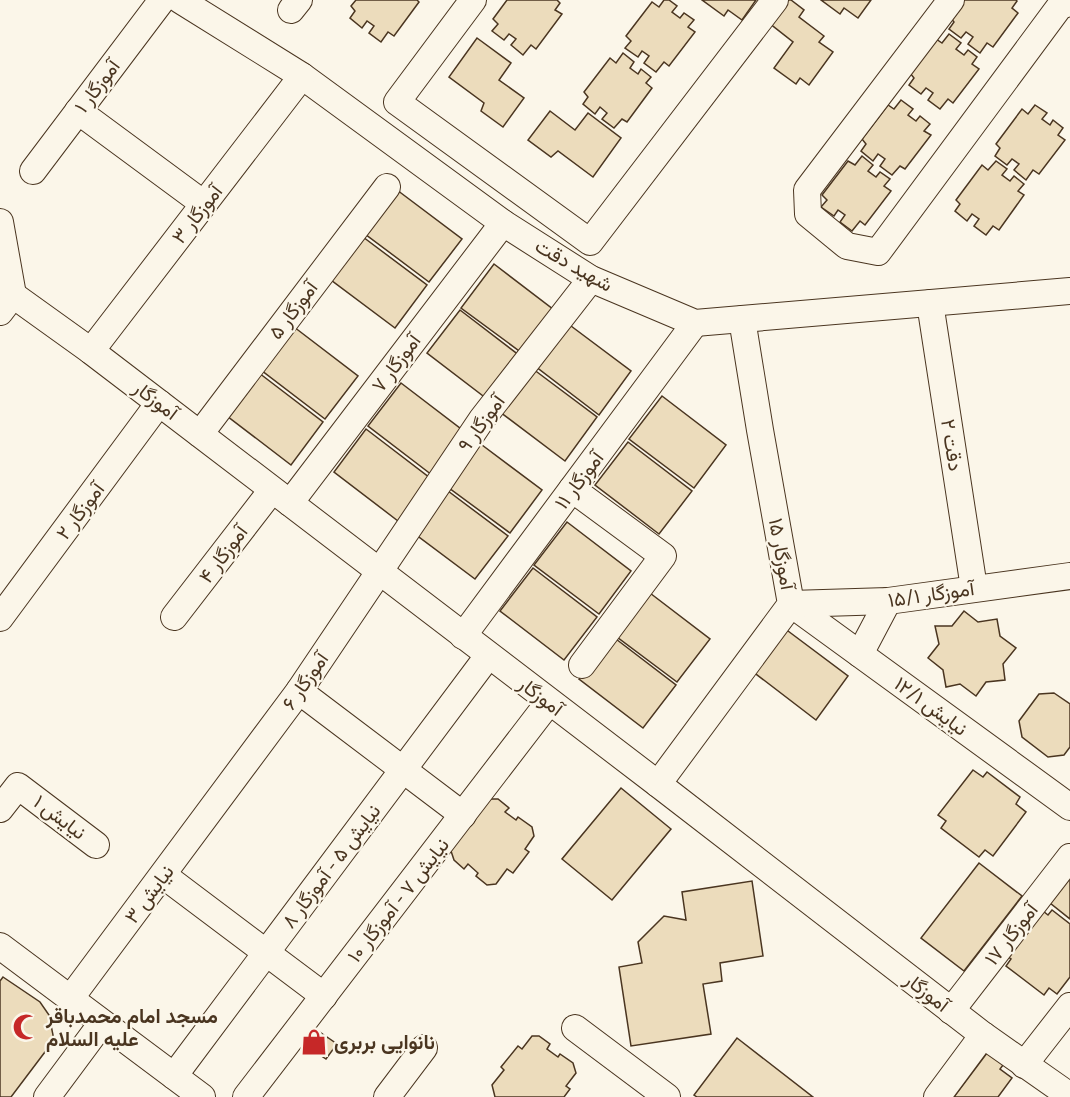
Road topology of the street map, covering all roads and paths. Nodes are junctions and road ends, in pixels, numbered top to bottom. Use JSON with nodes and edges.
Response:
{"nodes":[{"id":1,"x":162,"y":0,"type":"edge"},
{"id":2,"x":180,"y":0,"type":"edge"},
{"id":3,"x":473,"y":0,"type":"edge"},
{"id":4,"x":775,"y":0,"type":"edge"},
{"id":5,"x":951,"y":0,"type":"edge"},
{"id":6,"x":1062,"y":3,"type":"edge"},
{"id":7,"x":302,"y":76,"type":"junction"},
{"id":8,"x":78,"y":111,"type":"junction"},
{"id":9,"x":33,"y":171,"type":"dead end"},
{"id":10,"x":387,"y":187,"type":"dead end"},
{"id":11,"x":204,"y":204,"type":"junction"},
{"id":12,"x":0,"y":222,"type":"edge"},
{"id":13,"x":503,"y":223,"type":"junction"},
{"id":14,"x":591,"y":279,"type":"junction"},
{"id":15,"x":1070,"y":291,"type":"edge"},
{"id":16,"x":930,"y":303,"type":"junction"},
{"id":17,"x":7,"y":304,"type":"edge"},
{"id":18,"x":742,"y":319,"type":"junction"},
{"id":19,"x":696,"y":323,"type":"junction"},
{"id":20,"x":91,"y":351,"type":"junction"},
{"id":21,"x":159,"y":403,"type":"junction"},
{"id":22,"x":200,"y":434,"type":"junction"},
{"id":23,"x":572,"y":489,"type":"junction"},
{"id":24,"x":281,"y":497,"type":"junction"},
{"id":25,"x":379,"y":572,"type":"junction"},
{"id":26,"x":1070,"y":576,"type":"edge"},
{"id":27,"x":974,"y":588,"type":"junction"},
{"id":28,"x":888,"y":601,"type":"junction"},
{"id":29,"x":791,"y":604,"type":"junction"},
{"id":30,"x":0,"y":618,"type":"edge"},
{"id":31,"x":174,"y":618,"type":"dead end"},
{"id":32,"x":463,"y":636,"type":"junction"},
{"id":33,"x":860,"y":654,"type":"junction"},
{"id":34,"x":488,"y":656,"type":"junction"},
{"id":35,"x":582,"y":665,"type":"dead end"},
{"id":36,"x":299,"y":691,"type":"junction"},
{"id":37,"x":549,"y":702,"type":"junction"},
{"id":38,"x":403,"y":770,"type":"junction"},
{"id":39,"x":658,"y":784,"type":"junction"},
{"id":40,"x":228,"y":788,"type":"joint"},
{"id":41,"x":1070,"y":807,"type":"edge"},
{"id":42,"x":0,"y":809,"type":"edge"},
{"id":43,"x":463,"y":814,"type":"junction"},
{"id":44,"x":96,"y":845,"type":"dead end"},
{"id":45,"x":1070,"y":857,"type":"edge"},
{"id":46,"x":163,"y":875,"type":"junction"},
{"id":47,"x":0,"y":946,"type":"edge"},
{"id":48,"x":266,"y":952,"type":"junction"},
{"id":49,"x":324,"y":996,"type":"junction"},
{"id":50,"x":70,"y":999,"type":"junction"},
{"id":51,"x":1070,"y":1006,"type":"edge"},
{"id":52,"x":951,"y":1011,"type":"junction"},
{"id":53,"x":102,"y":1023,"type":"junction"},
{"id":54,"x":575,"y":1028,"type":"dead end"},
{"id":55,"x":983,"y":1035,"type":"junction"},
{"id":56,"x":424,"y":1048,"type":"dead end"},
{"id":57,"x":1024,"y":1065,"type":"junction"},
{"id":58,"x":188,"y":1090,"type":"edge"},
{"id":59,"x":1070,"y":1096,"type":"edge"},
{"id":60,"x":47,"y":1097,"type":"edge"},
{"id":61,"x":246,"y":1097,"type":"edge"},
{"id":62,"x":387,"y":1097,"type":"edge"},
{"id":63,"x":667,"y":1097,"type":"edge"},
{"id":64,"x":937,"y":1097,"type":"edge"}],
"edges":[{"from":1,"to":8,"type":"street","name":"آموزگار ۱"},
{"from":2,"to":7,"type":"street","name":"شهید دقت"},
{"from":3,"to":4,"type":"street"},
{"from":5,"to":6,"type":"street"},
{"from":7,"to":11,"type":"street","name":"آموزگار ۳"},
{"from":7,"to":13,"type":"street","name":"شهید دقت"},
{"from":8,"to":9,"type":"street","name":"آموزگار ۱"},
{"from":8,"to":11,"type":"street"},
{"from":10,"to":22,"type":"street","name":"آموزگار ۵"},
{"from":11,"to":20,"type":"street","name":"آموزگار ۳"},
{"from":12,"to":17,"type":"street"},
{"from":13,"to":14,"type":"street","name":"شهید دقت"},
{"from":13,"to":24,"type":"street","name":"آموزگار ۷"},
{"from":14,"to":19,"type":"street","name":"شهید دقت"},
{"from":14,"to":25,"type":"street","name":"آموزگار ۹"},
{"from":15,"to":16,"type":"street","name":"شهید دقت"},
{"from":16,"to":18,"type":"street","name":"شهید دقت"},
{"from":16,"to":27,"type":"street","name":"دقت ۲"},
{"from":17,"to":20,"type":"street","name":"آموزگار"},
{"from":18,"to":19,"type":"street","name":"شهید دقت"},
{"from":18,"to":29,"type":"street","name":"آموزگار ۱۵"},
{"from":19,"to":23,"type":"street","name":"آموزگار ۱۱"},
{"from":20,"to":21,"type":"street","name":"آموزگار"},
{"from":21,"to":22,"type":"street","name":"آموزگار"},
{"from":21,"to":30,"type":"street","name":"آموزگار ۲"},
{"from":22,"to":24,"type":"street","name":"آموزگار"},
{"from":23,"to":32,"type":"street","name":"آموزگار ۱۱"},
{"from":23,"to":35,"type":"street"},
{"from":24,"to":25,"type":"street","name":"آموزگار"},
{"from":24,"to":31,"type":"street","name":"آموزگار ۴"},
{"from":25,"to":32,"type":"street","name":"آموزگار"},
{"from":25,"to":36,"type":"street","name":"آموزگار ۶"},
{"from":26,"to":27,"type":"street","name":"آموزگار ۱۵/۱"},
{"from":27,"to":28,"type":"street","name":"آموزگار ۱۵/۱"},
{"from":28,"to":29,"type":"street","name":"آموزگار ۱۵/۱"},
{"from":28,"to":33,"type":"street"},
{"from":29,"to":33,"type":"street","name":"نیایش ۱۲/۱"},
{"from":29,"to":39,"type":"street","name":"آموزگار ۱۵"},
{"from":32,"to":34,"type":"street","name":"آموزگار"},
{"from":33,"to":41,"type":"street","name":"نیایش ۱۲/۱"},
{"from":34,"to":37,"type":"street","name":"آموزگار"},
{"from":34,"to":38,"type":"street","name":"نیایش ۵ - آموزگار ۸"},
{"from":36,"to":38,"type":"street"},
{"from":36,"to":40,"type":"street","name":"آموزگار ۶"},
{"from":37,"to":39,"type":"street","name":"آموزگار"},
{"from":37,"to":43,"type":"street","name":"نیایش ۷ - آموزگار ۱۰"},
{"from":38,"to":43,"type":"street"},
{"from":38,"to":48,"type":"street","name":"نیایش ۵ - آموزگار ۸"},
{"from":39,"to":52,"type":"street","name":"آموزگار"},
{"from":40,"to":46,"type":"street","name":"نیایش ۳"},
{"from":42,"to":44,"type":"street","name":"نیایش ۱"},
{"from":43,"to":49,"type":"street","name":"نیایش ۷ - آموزگار ۱۰"},
{"from":45,"to":52,"type":"street","name":"آموزگار ۱۷"},
{"from":46,"to":48,"type":"street"},
{"from":46,"to":50,"type":"street","name":"نیایش ۳"},
{"from":47,"to":50,"type":"street"},
{"from":48,"to":49,"type":"street"},
{"from":48,"to":58,"type":"street","name":"نیایش ۵ - آموزگار ۸"},
{"from":49,"to":61,"type":"street","name":"نیایش ۷ - آموزگار ۱۰"},
{"from":50,"to":53,"type":"street"},
{"from":51,"to":57,"type":"street"},
{"from":52,"to":55,"type":"street","name":"آموزگار"},
{"from":53,"to":58,"type":"street"},
{"from":53,"to":60,"type":"street"},
{"from":54,"to":63,"type":"street"},
{"from":55,"to":57,"type":"street","name":"آموزگار"},
{"from":55,"to":64,"type":"street"},
{"from":56,"to":62,"type":"street"},
{"from":57,"to":59,"type":"street","name":"آموزگار"}]}
